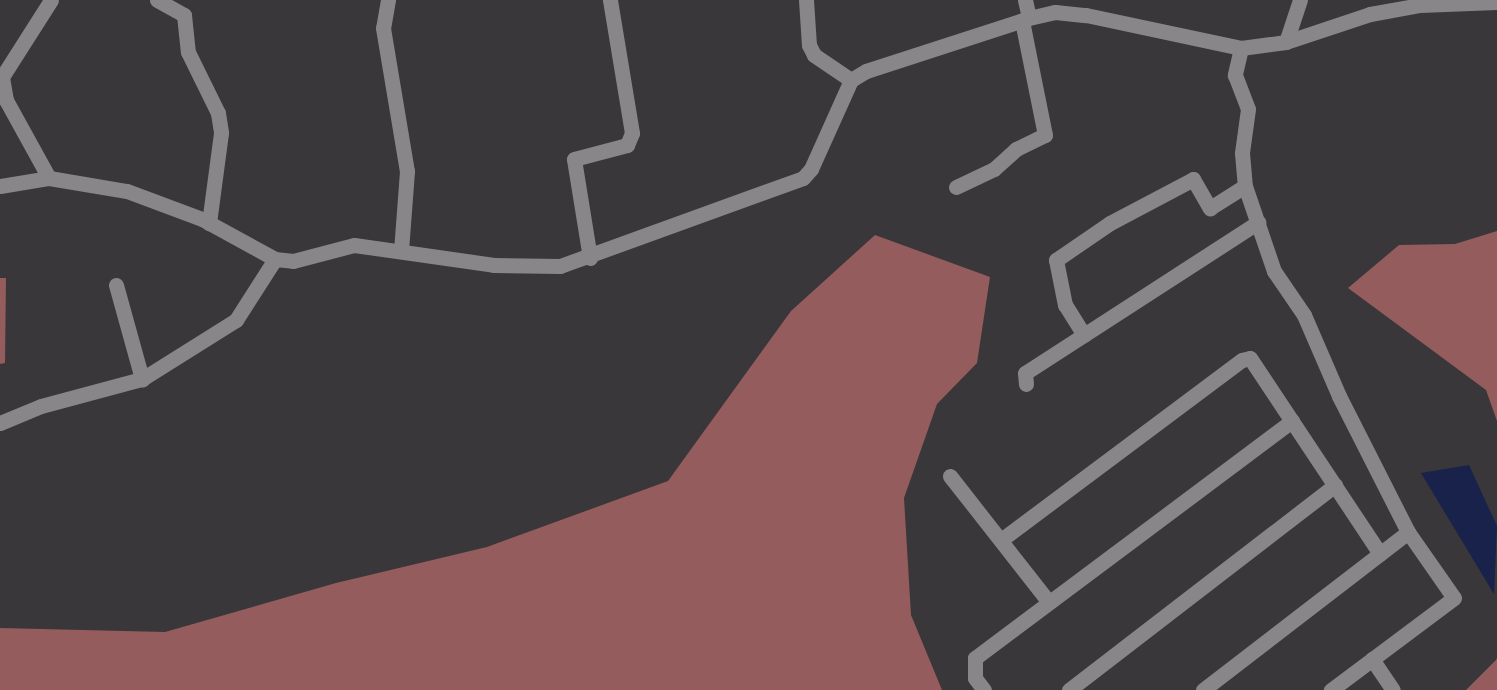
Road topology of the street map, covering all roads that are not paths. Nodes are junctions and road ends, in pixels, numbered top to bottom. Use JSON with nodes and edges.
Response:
{"nodes":[{"id":1,"x":51,"y":0,"type":"edge"},
{"id":2,"x":157,"y":0,"type":"edge"},
{"id":3,"x":388,"y":0,"type":"edge"},
{"id":4,"x":610,"y":0,"type":"edge"},
{"id":5,"x":806,"y":0,"type":"edge"},
{"id":6,"x":1025,"y":0,"type":"edge"},
{"id":7,"x":1300,"y":0,"type":"edge"},
{"id":8,"x":1497,"y":2,"type":"edge"},
{"id":9,"x":1026,"y":20,"type":"junction"},
{"id":10,"x":1286,"y":42,"type":"junction"},
{"id":11,"x":1241,"y":48,"type":"junction"},
{"id":12,"x":851,"y":80,"type":"junction"},
{"id":13,"x":49,"y":178,"type":"junction"},
{"id":14,"x":0,"y":186,"type":"edge"},
{"id":15,"x":1245,"y":186,"type":"junction"},
{"id":16,"x":956,"y":187,"type":"dead end"},
{"id":17,"x":1258,"y":222,"type":"junction"},
{"id":18,"x":209,"y":223,"type":"junction"},
{"id":19,"x":401,"y":250,"type":"junction"},
{"id":20,"x":590,"y":258,"type":"junction"},
{"id":21,"x":275,"y":259,"type":"junction"},
{"id":22,"x":116,"y":285,"type":"dead end"},
{"id":23,"x":1084,"y":335,"type":"junction"},
{"id":24,"x":142,"y":379,"type":"junction"},
{"id":25,"x":1026,"y":384,"type":"dead end"},
{"id":26,"x":1292,"y":421,"type":"junction"},
{"id":27,"x":0,"y":423,"type":"edge"},
{"id":28,"x":951,"y":476,"type":"dead end"},
{"id":29,"x":1335,"y":485,"type":"junction"},
{"id":30,"x":1408,"y":532,"type":"junction"},
{"id":31,"x":1001,"y":540,"type":"junction"},
{"id":32,"x":1380,"y":554,"type":"junction"},
{"id":33,"x":1048,"y":601,"type":"junction"},
{"id":34,"x":1372,"y":659,"type":"junction"},
{"id":35,"x":984,"y":690,"type":"edge"},
{"id":36,"x":1069,"y":690,"type":"edge"},
{"id":37,"x":1203,"y":690,"type":"edge"},
{"id":38,"x":1331,"y":690,"type":"edge"},
{"id":39,"x":1393,"y":690,"type":"edge"}],
"edges":[{"from":1,"to":13,"type":"street"},
{"from":2,"to":18,"type":"street"},
{"from":3,"to":19,"type":"street"},
{"from":4,"to":20,"type":"street"},
{"from":5,"to":12,"type":"street"},
{"from":6,"to":9,"type":"street"},
{"from":7,"to":10,"type":"street"},
{"from":8,"to":10,"type":"street"},
{"from":9,"to":11,"type":"street"},
{"from":9,"to":12,"type":"street"},
{"from":9,"to":16,"type":"street"},
{"from":10,"to":11,"type":"street"},
{"from":11,"to":15,"type":"street"},
{"from":12,"to":20,"type":"street"},
{"from":13,"to":14,"type":"street"},
{"from":13,"to":18,"type":"street"},
{"from":15,"to":17,"type":"street"},
{"from":15,"to":23,"type":"street"},
{"from":17,"to":23,"type":"street"},
{"from":17,"to":30,"type":"street"},
{"from":18,"to":21,"type":"street"},
{"from":19,"to":20,"type":"street"},
{"from":19,"to":21,"type":"street"},
{"from":21,"to":24,"type":"street"},
{"from":22,"to":24,"type":"street"},
{"from":23,"to":25,"type":"street"},
{"from":24,"to":27,"type":"street"},
{"from":26,"to":29,"type":"street"},
{"from":26,"to":31,"type":"street"},
{"from":26,"to":33,"type":"street"},
{"from":28,"to":31,"type":"street"},
{"from":29,"to":32,"type":"street"},
{"from":29,"to":36,"type":"street"},
{"from":30,"to":32,"type":"street"},
{"from":30,"to":34,"type":"street"},
{"from":31,"to":33,"type":"street"},
{"from":32,"to":37,"type":"street"},
{"from":33,"to":35,"type":"street"},
{"from":34,"to":38,"type":"street"},
{"from":34,"to":39,"type":"street"}]}
